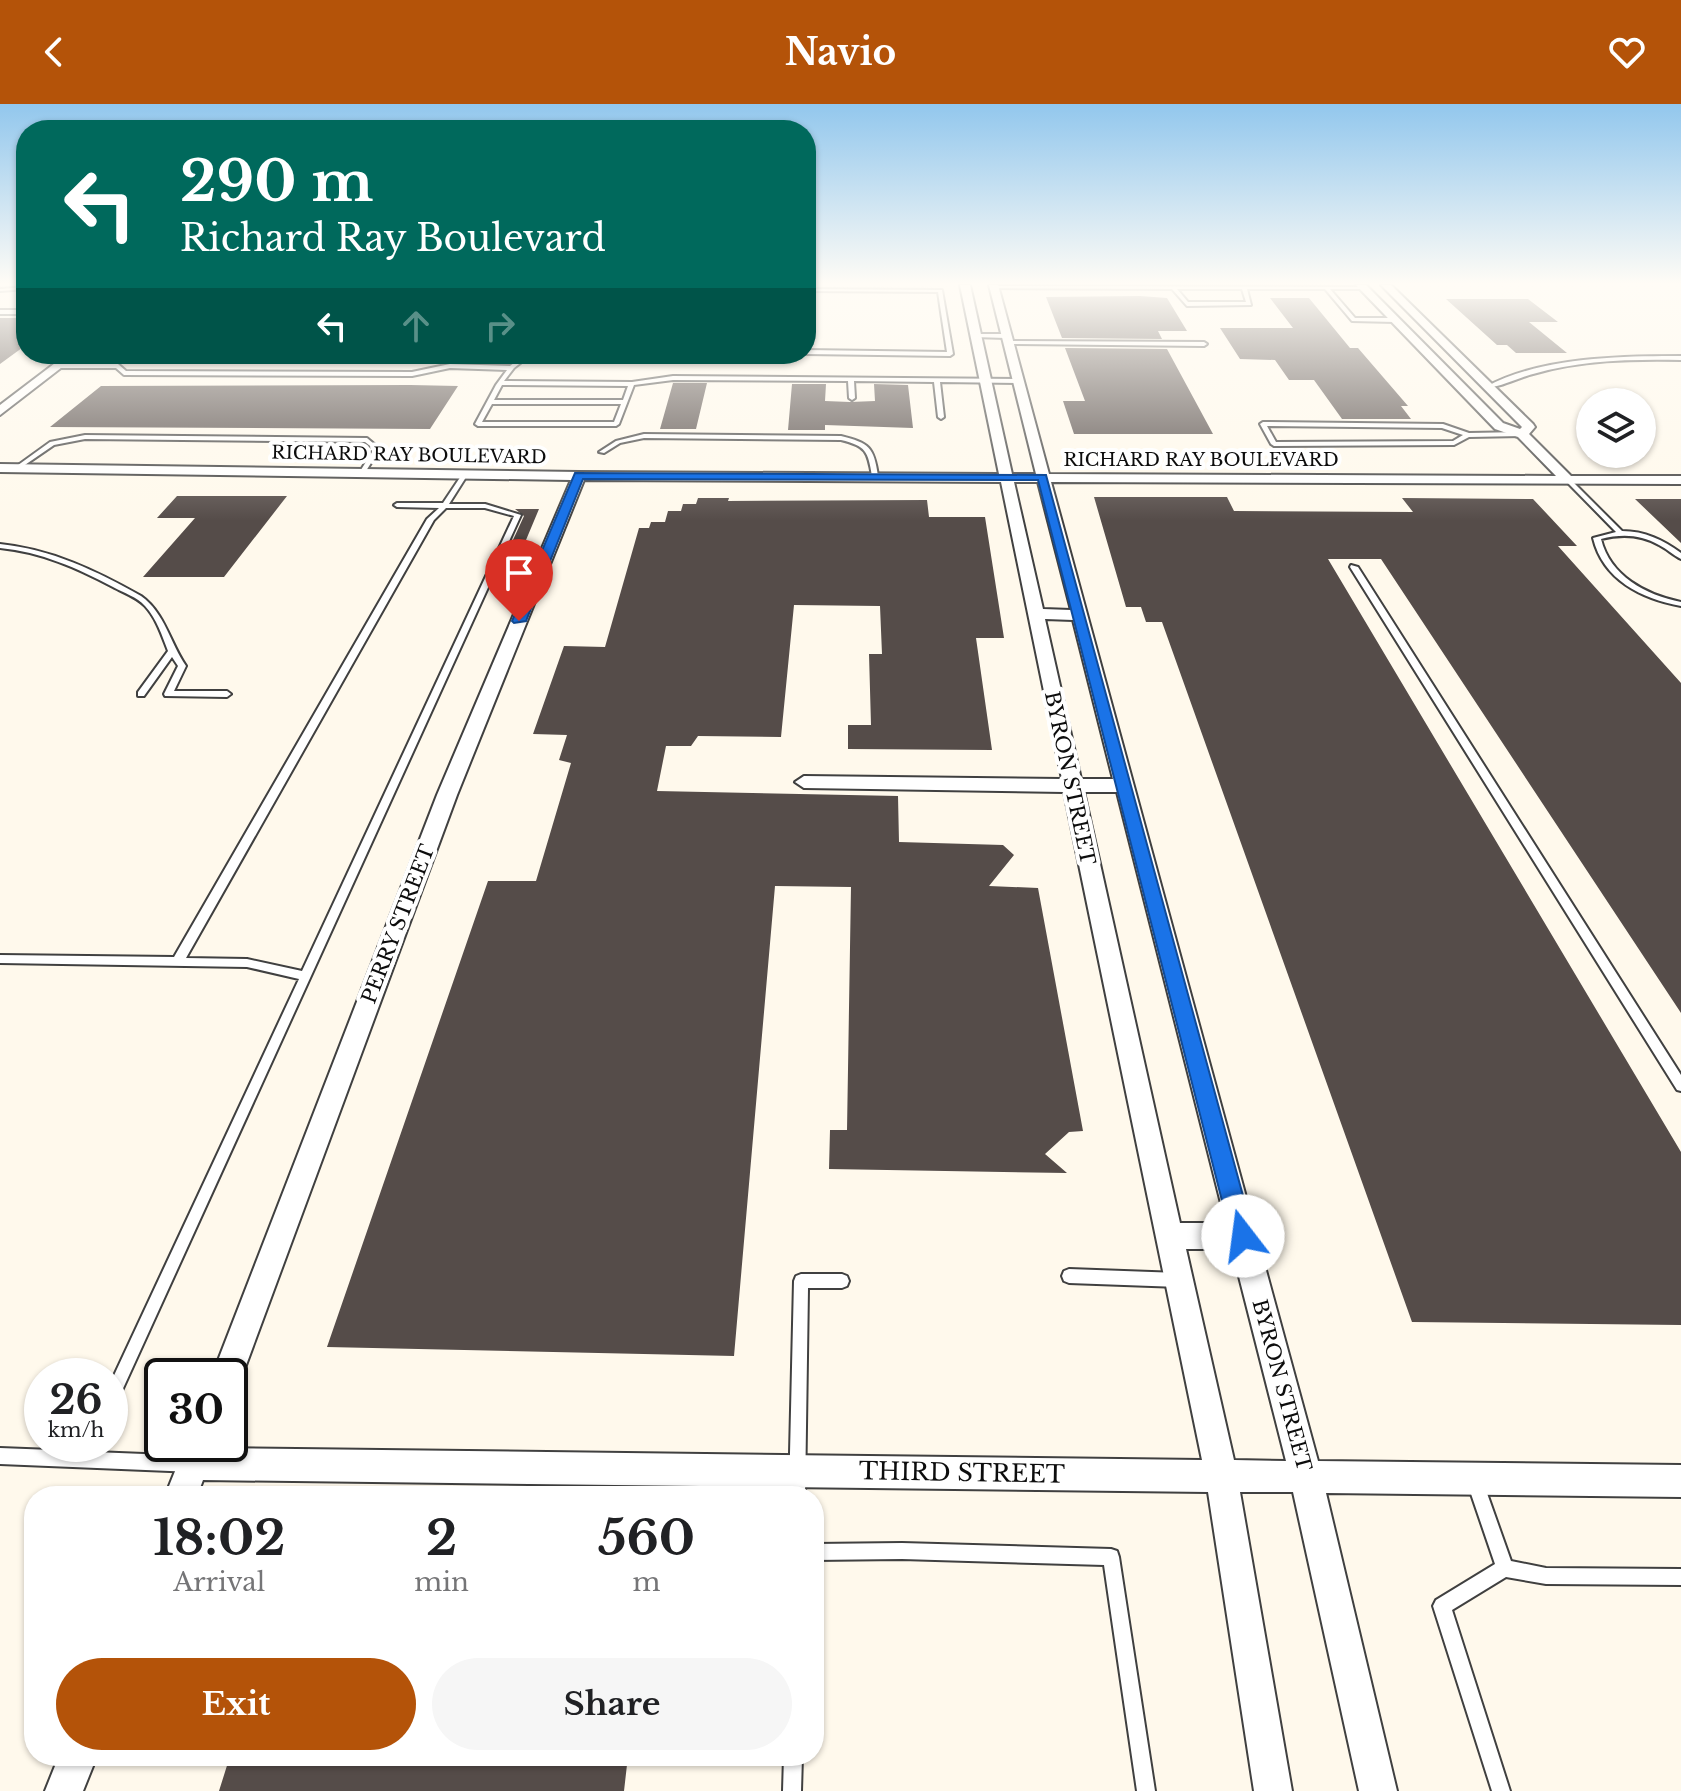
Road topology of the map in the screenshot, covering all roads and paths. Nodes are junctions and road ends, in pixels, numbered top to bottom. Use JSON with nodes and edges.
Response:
{"nodes":[{"id":1,"x":62,"y":364,"type":"edge"},
{"id":2,"x":513,"y":364,"type":"edge"},
{"id":3,"x":982,"y":364,"type":"edge"},
{"id":4,"x":1013,"y":364,"type":"edge"},
{"id":5,"x":1438,"y":364,"type":"edge"},
{"id":6,"x":1465,"y":364,"type":"edge"},
{"id":7,"x":1569,"y":364,"type":"edge"},
{"id":8,"x":60,"y":366,"type":"junction"},
{"id":9,"x":510,"y":368,"type":"junction"},
{"id":10,"x":851,"y":380,"type":"junction"},
{"id":11,"x":937,"y":381,"type":"junction"},
{"id":12,"x":986,"y":381,"type":"junction"},
{"id":13,"x":1018,"y":381,"type":"junction"},
{"id":14,"x":501,"y":383,"type":"junction"},
{"id":15,"x":632,"y":384,"type":"junction"},
{"id":16,"x":1489,"y":387,"type":"junction"},
{"id":17,"x":852,"y":398,"type":"dead end"},
{"id":18,"x":490,"y":402,"type":"junction"},
{"id":19,"x":624,"y":402,"type":"junction"},
{"id":20,"x":0,"y":411,"type":"edge"},
{"id":21,"x":941,"y":417,"type":"dead end"},
{"id":22,"x":1522,"y":434,"type":"junction"},
{"id":23,"x":1468,"y":435,"type":"junction"},
{"id":24,"x":602,"y":452,"type":"dead end"},
{"id":25,"x":0,"y":468,"type":"edge"},
{"id":26,"x":17,"y":468,"type":"junction"},
{"id":27,"x":362,"y":473,"type":"junction"},
{"id":28,"x":465,"y":474,"type":"junction"},
{"id":29,"x":579,"y":476,"type":"junction"},
{"id":30,"x":875,"y":476,"type":"junction"},
{"id":31,"x":1005,"y":477,"type":"junction"},
{"id":32,"x":1043,"y":477,"type":"junction"},
{"id":33,"x":1568,"y":480,"type":"junction"},
{"id":34,"x":1681,"y":480,"type":"edge"},
{"id":35,"x":397,"y":505,"type":"dead end"},
{"id":36,"x":445,"y":505,"type":"junction"},
{"id":37,"x":1619,"y":531,"type":"junction"},
{"id":38,"x":0,"y":546,"type":"edge"},
{"id":39,"x":1681,"y":557,"type":"edge"},
{"id":40,"x":1354,"y":567,"type":"dead end"},
{"id":41,"x":1681,"y":604,"type":"edge"},
{"id":42,"x":1035,"y":614,"type":"junction"},
{"id":43,"x":1078,"y":615,"type":"junction"},
{"id":44,"x":171,"y":653,"type":"junction"},
{"id":45,"x":141,"y":694,"type":"dead end"},
{"id":46,"x":227,"y":694,"type":"dead end"},
{"id":47,"x":804,"y":782,"type":"dead end"},
{"id":48,"x":1072,"y":786,"type":"junction"},
{"id":49,"x":1123,"y":786,"type":"junction"},
{"id":50,"x":0,"y":959,"type":"edge"},
{"id":51,"x":178,"y":961,"type":"junction"},
{"id":52,"x":306,"y":976,"type":"junction"},
{"id":53,"x":1681,"y":1086,"type":"edge"},
{"id":54,"x":1169,"y":1236,"type":"junction"},
{"id":55,"x":1243,"y":1236,"type":"junction"},
{"id":56,"x":1069,"y":1276,"type":"dead end"},
{"id":57,"x":1179,"y":1280,"type":"junction"},
{"id":58,"x":842,"y":1281,"type":"dead end"},
{"id":59,"x":234,"y":1358,"type":"edge"},
{"id":60,"x":128,"y":1362,"type":"edge"},
{"id":61,"x":24,"y":1455,"type":"edge"},
{"id":62,"x":0,"y":1456,"type":"edge"},
{"id":63,"x":248,"y":1457,"type":"edge"},
{"id":64,"x":195,"y":1462,"type":"edge"},
{"id":65,"x":1221,"y":1475,"type":"junction"},
{"id":66,"x":1306,"y":1477,"type":"junction"},
{"id":67,"x":1474,"y":1479,"type":"junction"},
{"id":68,"x":1681,"y":1481,"type":"edge"},
{"id":69,"x":796,"y":1484,"type":"edge"},
{"id":70,"x":185,"y":1486,"type":"edge"},
{"id":71,"x":824,"y":1552,"type":"edge"},
{"id":72,"x":1505,"y":1568,"type":"junction"},
{"id":73,"x":1681,"y":1577,"type":"edge"},
{"id":74,"x":74,"y":1766,"type":"edge"},
{"id":75,"x":793,"y":1766,"type":"edge"},
{"id":76,"x":64,"y":1791,"type":"edge"},
{"id":77,"x":792,"y":1791,"type":"edge"},
{"id":78,"x":1146,"y":1791,"type":"edge"},
{"id":79,"x":1273,"y":1791,"type":"edge"},
{"id":80,"x":1378,"y":1791,"type":"edge"},
{"id":81,"x":1501,"y":1791,"type":"edge"}],
"edges":[{"from":1,"to":8,"type":"street"},
{"from":2,"to":9,"type":"lane"},
{"from":3,"to":12,"type":"street","name":"BYRON STREET"},
{"from":4,"to":13,"type":"street","name":"BYRON STREET"},
{"from":5,"to":22,"type":"street"},
{"from":6,"to":16,"type":"street"},
{"from":7,"to":16,"type":"lane"},
{"from":8,"to":9,"type":"lane"},
{"from":8,"to":20,"type":"street"},
{"from":9,"to":14,"type":"lane"},
{"from":10,"to":11,"type":"lane"},
{"from":10,"to":15,"type":"lane"},
{"from":10,"to":17,"type":"lane"},
{"from":11,"to":12,"type":"lane"},
{"from":11,"to":21,"type":"lane"},
{"from":12,"to":13,"type":"lane"},
{"from":12,"to":31,"type":"street","name":"BYRON STREET"},
{"from":13,"to":32,"type":"street","name":"BYRON STREET"},
{"from":14,"to":15,"type":"lane"},
{"from":14,"to":18,"type":"lane"},
{"from":15,"to":19,"type":"lane"},
{"from":16,"to":22,"type":"street"},
{"from":18,"to":19,"type":"lane"},
{"from":18,"to":19,"type":"lane"},
{"from":22,"to":23,"type":"lane"},
{"from":22,"to":33,"type":"street"},
{"from":23,"to":23,"type":"lane"},
{"from":24,"to":30,"type":"lane"},
{"from":25,"to":26,"type":"street","name":"RICHARD RAY BOULEVARD"},
{"from":26,"to":27,"type":"street","name":"RICHARD RAY BOULEVARD"},
{"from":26,"to":27,"type":"lane"},
{"from":27,"to":28,"type":"street","name":"RICHARD RAY BOULEVARD"},
{"from":28,"to":29,"type":"street","name":"RICHARD RAY BOULEVARD"},
{"from":28,"to":36,"type":"lane"},
{"from":29,"to":30,"type":"street","name":"RICHARD RAY BOULEVARD"},
{"from":29,"to":59,"type":"street","name":"PERRY STREET"},
{"from":30,"to":31,"type":"street","name":"RICHARD RAY BOULEVARD"},
{"from":31,"to":32,"type":"street","name":"RICHARD RAY BOULEVARD"},
{"from":31,"to":42,"type":"street","name":"BYRON STREET"},
{"from":32,"to":33,"type":"street","name":"RICHARD RAY BOULEVARD"},
{"from":32,"to":43,"type":"street","name":"BYRON STREET"},
{"from":33,"to":34,"type":"street","name":"RICHARD RAY BOULEVARD"},
{"from":33,"to":37,"type":"lane"},
{"from":35,"to":36,"type":"lane"},
{"from":36,"to":51,"type":"lane"},
{"from":36,"to":52,"type":"lane"},
{"from":37,"to":39,"type":"lane"},
{"from":37,"to":41,"type":"lane"},
{"from":38,"to":44,"type":"lane"},
{"from":40,"to":53,"type":"lane"},
{"from":42,"to":43,"type":"street"},
{"from":42,"to":48,"type":"street","name":"BYRON STREET"},
{"from":43,"to":49,"type":"street","name":"BYRON STREET"},
{"from":44,"to":45,"type":"lane"},
{"from":44,"to":46,"type":"lane"},
{"from":47,"to":48,"type":"street"},
{"from":48,"to":49,"type":"street"},
{"from":48,"to":54,"type":"street","name":"BYRON STREET"},
{"from":49,"to":55,"type":"street","name":"BYRON STREET"},
{"from":50,"to":51,"type":"lane"},
{"from":51,"to":52,"type":"lane"},
{"from":52,"to":60,"type":"lane"},
{"from":54,"to":55,"type":"street"},
{"from":54,"to":57,"type":"street","name":"BYRON STREET"},
{"from":55,"to":66,"type":"street","name":"BYRON STREET"},
{"from":56,"to":57,"type":"lane"},
{"from":57,"to":65,"type":"street","name":"BYRON STREET"},
{"from":58,"to":69,"type":"lane"},
{"from":61,"to":62,"type":"lane"},
{"from":63,"to":69,"type":"street","name":"THIRD STREET"},
{"from":64,"to":70,"type":"street"},
{"from":65,"to":66,"type":"street","name":"THIRD STREET"},
{"from":65,"to":69,"type":"street","name":"THIRD STREET"},
{"from":65,"to":79,"type":"street","name":"BYRON STREET"},
{"from":66,"to":67,"type":"street","name":"THIRD STREET"},
{"from":66,"to":80,"type":"street","name":"BYRON STREET"},
{"from":67,"to":68,"type":"street","name":"THIRD STREET"},
{"from":67,"to":72,"type":"lane"},
{"from":71,"to":78,"type":"lane"},
{"from":72,"to":73,"type":"lane"},
{"from":72,"to":81,"type":"lane"},
{"from":74,"to":76,"type":"street"},
{"from":75,"to":77,"type":"lane"}]}
